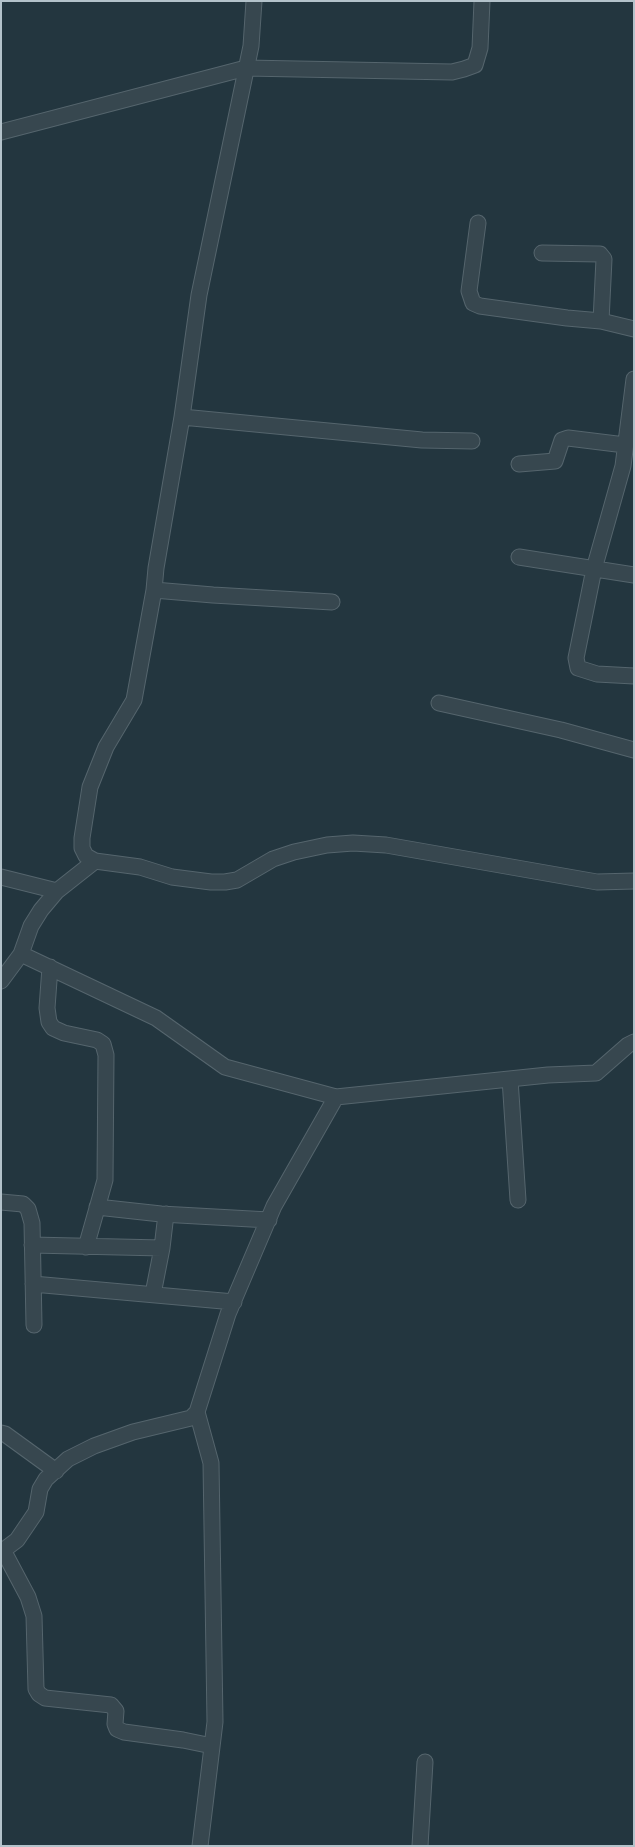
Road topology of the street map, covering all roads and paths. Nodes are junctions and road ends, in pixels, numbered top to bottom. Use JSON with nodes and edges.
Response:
{"nodes":[{"id":1,"x":254,"y":1,"type":"edge"},
{"id":2,"x":482,"y":1,"type":"edge"},
{"id":3,"x":246,"y":68,"type":"junction"},
{"id":4,"x":1,"y":132,"type":"edge"},
{"id":5,"x":478,"y":223,"type":"dead end"},
{"id":6,"x":542,"y":253,"type":"dead end"},
{"id":7,"x":601,"y":321,"type":"junction"},
{"id":8,"x":634,"y":329,"type":"edge"},
{"id":9,"x":634,"y":379,"type":"edge"},
{"id":10,"x":182,"y":417,"type":"junction"},
{"id":11,"x":472,"y":441,"type":"dead end"},
{"id":12,"x":625,"y":445,"type":"junction"},
{"id":13,"x":519,"y":464,"type":"dead end"},
{"id":14,"x":519,"y":557,"type":"dead end"},
{"id":15,"x":594,"y":569,"type":"junction"},
{"id":16,"x":634,"y":575,"type":"edge"},
{"id":17,"x":154,"y":590,"type":"junction"},
{"id":18,"x":332,"y":602,"type":"dead end"},
{"id":19,"x":634,"y":676,"type":"edge"},
{"id":20,"x":439,"y":703,"type":"dead end"},
{"id":21,"x":634,"y":750,"type":"edge"},
{"id":22,"x":95,"y":861,"type":"junction"},
{"id":23,"x":1,"y":878,"type":"edge"},
{"id":24,"x":634,"y":881,"type":"edge"},
{"id":25,"x":57,"y":891,"type":"junction"},
{"id":26,"x":12,"y":961,"type":"edge"},
{"id":27,"x":50,"y":967,"type":"junction"},
{"id":28,"x":1,"y":981,"type":"edge"},
{"id":29,"x":634,"y":1042,"type":"edge"},
{"id":30,"x":510,"y":1079,"type":"junction"},
{"id":31,"x":336,"y":1097,"type":"junction"},
{"id":32,"x":518,"y":1200,"type":"dead end"},
{"id":33,"x":1,"y":1202,"type":"edge"},
{"id":34,"x":97,"y":1207,"type":"junction"},
{"id":35,"x":166,"y":1214,"type":"junction"},
{"id":36,"x":269,"y":1220,"type":"junction"},
{"id":37,"x":32,"y":1245,"type":"junction"},
{"id":38,"x":86,"y":1247,"type":"junction"},
{"id":39,"x":162,"y":1248,"type":"junction"},
{"id":40,"x":33,"y":1284,"type":"junction"},
{"id":41,"x":153,"y":1294,"type":"junction"},
{"id":42,"x":234,"y":1302,"type":"junction"},
{"id":43,"x":34,"y":1325,"type":"dead end"},
{"id":44,"x":197,"y":1412,"type":"junction"},
{"id":45,"x":1,"y":1433,"type":"edge"},
{"id":46,"x":56,"y":1471,"type":"junction"},
{"id":47,"x":2,"y":1551,"type":"edge"},
{"id":48,"x":212,"y":1746,"type":"junction"},
{"id":49,"x":425,"y":1762,"type":"dead end"},
{"id":50,"x":200,"y":1846,"type":"edge"},
{"id":51,"x":420,"y":1846,"type":"edge"}],
"edges":[{"from":1,"to":3,"type":"street"},
{"from":2,"to":3,"type":"street"},
{"from":3,"to":4,"type":"street"},
{"from":3,"to":10,"type":"street"},
{"from":5,"to":7,"type":"street"},
{"from":6,"to":7,"type":"street"},
{"from":7,"to":8,"type":"street"},
{"from":9,"to":12,"type":"street"},
{"from":10,"to":11,"type":"street"},
{"from":10,"to":17,"type":"street"},
{"from":12,"to":13,"type":"street"},
{"from":12,"to":15,"type":"street"},
{"from":14,"to":15,"type":"street"},
{"from":15,"to":16,"type":"street"},
{"from":15,"to":19,"type":"street"},
{"from":17,"to":18,"type":"street"},
{"from":17,"to":22,"type":"street"},
{"from":20,"to":21,"type":"street"},
{"from":22,"to":24,"type":"street"},
{"from":22,"to":25,"type":"street"},
{"from":23,"to":25,"type":"street"},
{"from":25,"to":26,"type":"street"},
{"from":26,"to":27,"type":"street"},
{"from":26,"to":28,"type":"street"},
{"from":27,"to":31,"type":"street"},
{"from":27,"to":34,"type":"street"},
{"from":29,"to":30,"type":"street"},
{"from":30,"to":31,"type":"street"},
{"from":30,"to":32,"type":"street"},
{"from":31,"to":36,"type":"street"},
{"from":33,"to":37,"type":"street"},
{"from":34,"to":35,"type":"street"},
{"from":34,"to":38,"type":"street"},
{"from":35,"to":36,"type":"street"},
{"from":35,"to":39,"type":"street"},
{"from":36,"to":42,"type":"street"},
{"from":37,"to":38,"type":"street"},
{"from":37,"to":40,"type":"street"},
{"from":38,"to":39,"type":"street"},
{"from":39,"to":41,"type":"street"},
{"from":40,"to":41,"type":"street"},
{"from":40,"to":43,"type":"street"},
{"from":41,"to":42,"type":"street"},
{"from":42,"to":44,"type":"street"},
{"from":44,"to":46,"type":"street"},
{"from":44,"to":48,"type":"street"},
{"from":45,"to":46,"type":"street"},
{"from":46,"to":47,"type":"street"},
{"from":47,"to":48,"type":"street"},
{"from":48,"to":50,"type":"street"},
{"from":49,"to":51,"type":"street"}]}
